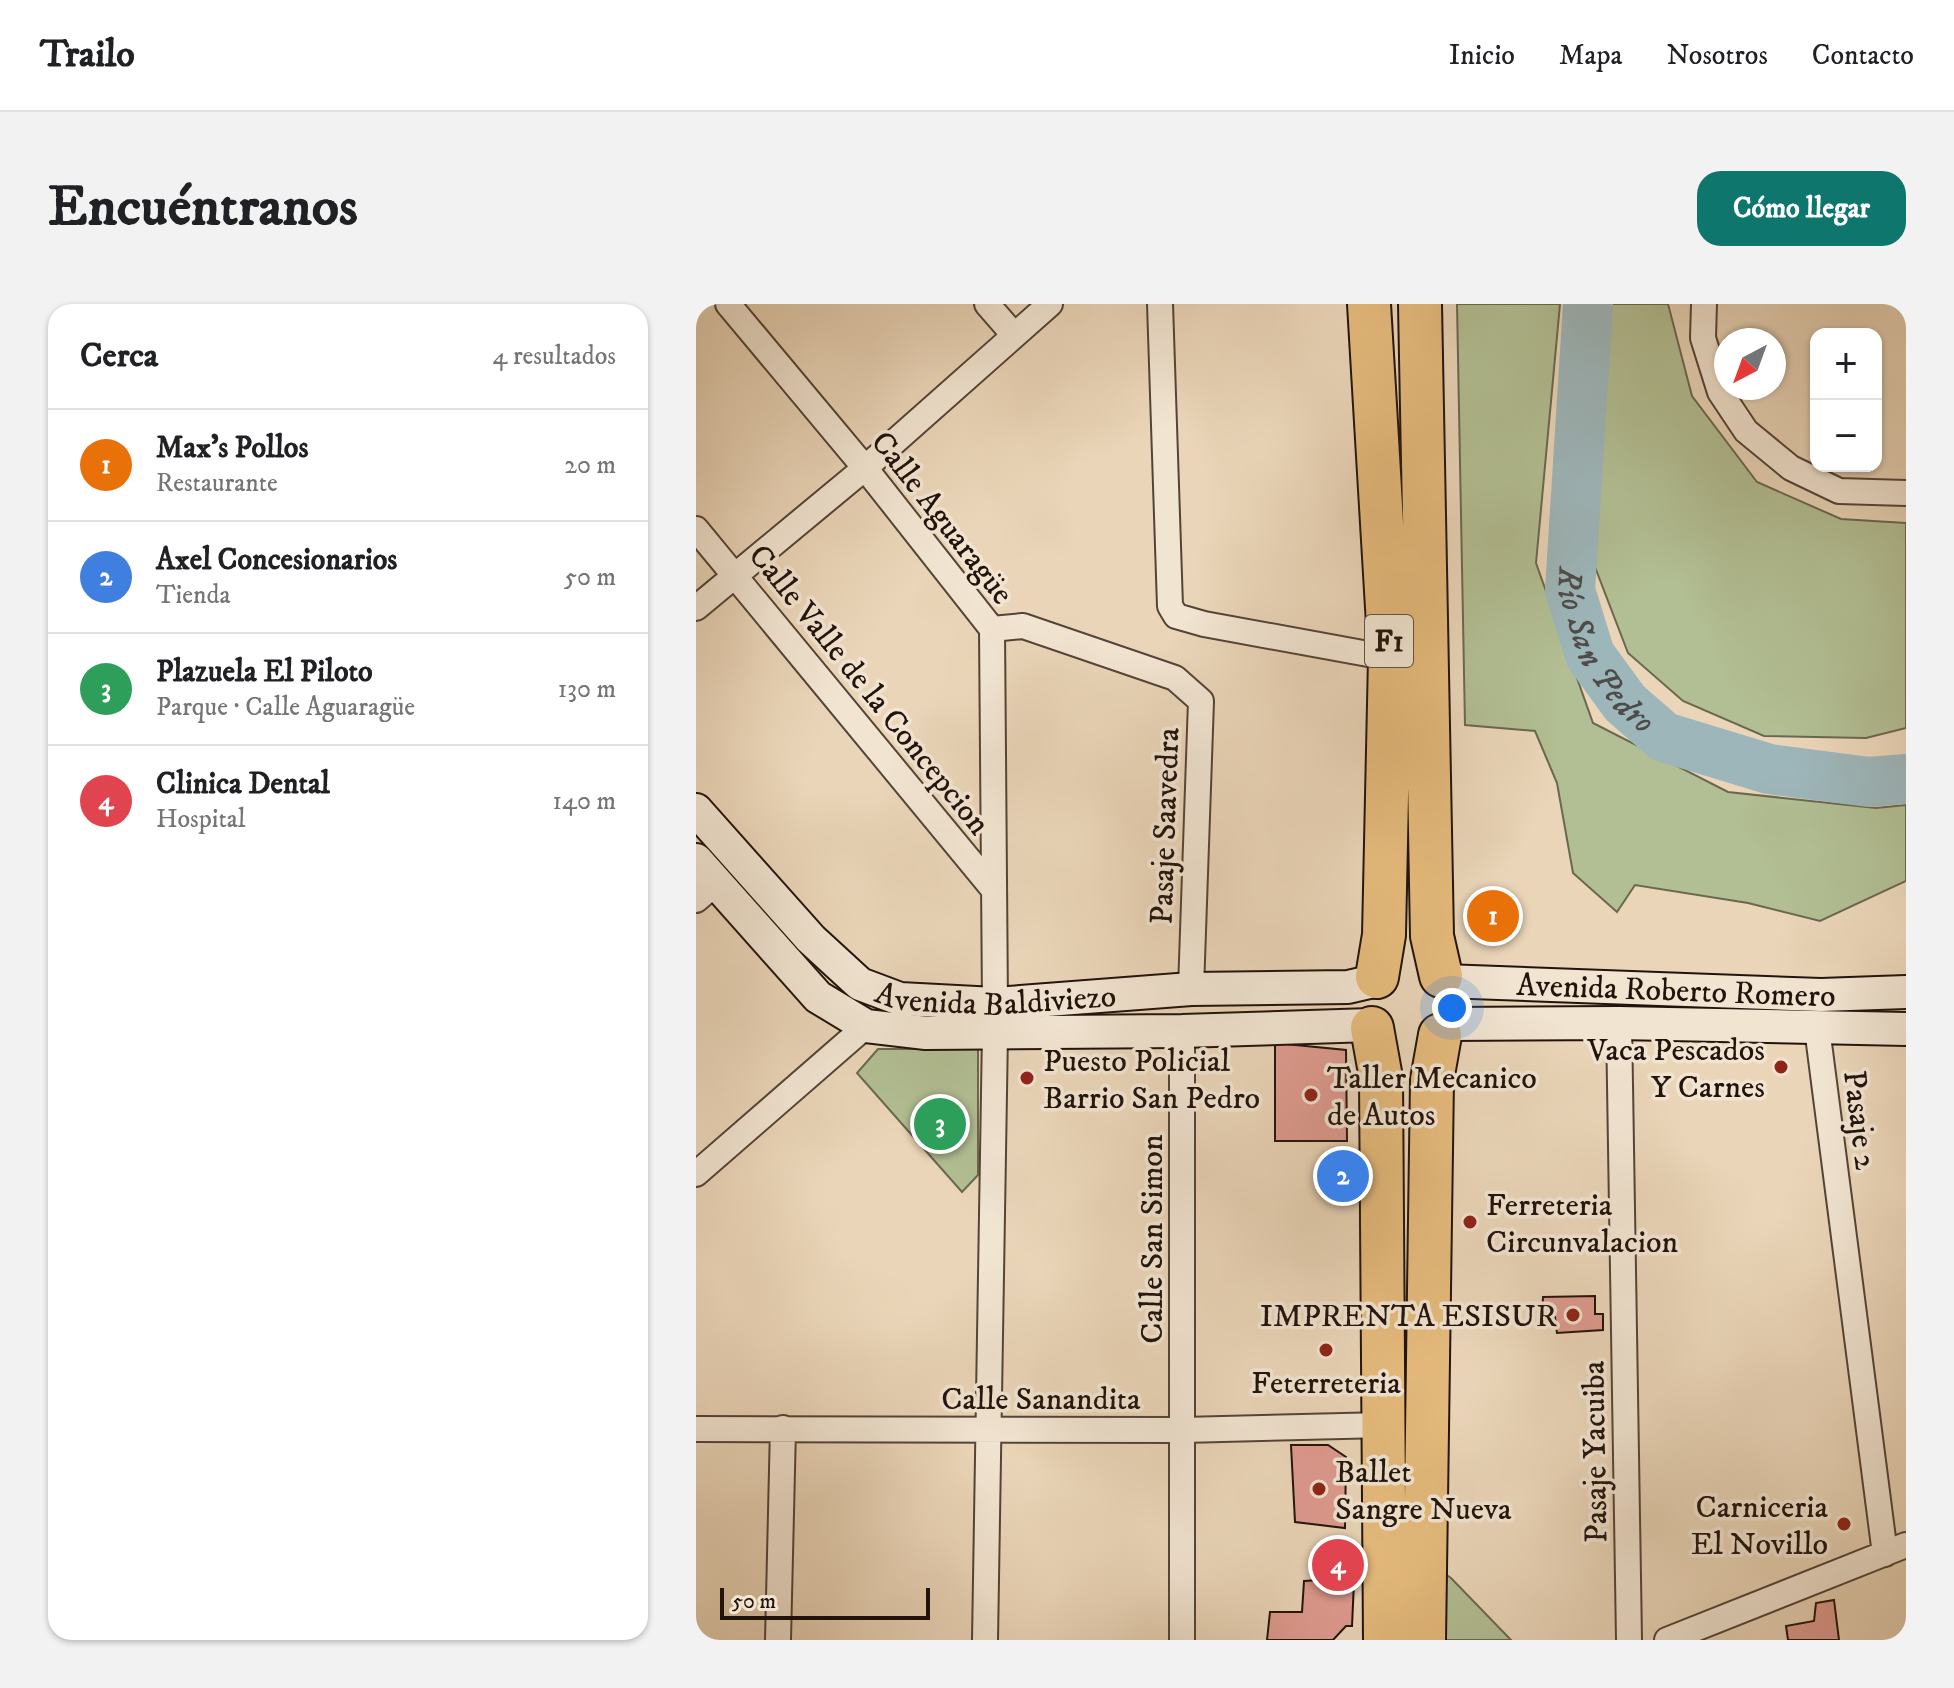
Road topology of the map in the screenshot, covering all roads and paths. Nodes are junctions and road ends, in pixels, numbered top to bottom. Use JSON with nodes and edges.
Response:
{"nodes":[{"id":1,"x":728,"y":304,"type":"edge"},
{"id":2,"x":987,"y":304,"type":"edge"},
{"id":3,"x":1050,"y":304,"type":"edge"},
{"id":4,"x":1160,"y":304,"type":"edge"},
{"id":5,"x":1369,"y":304,"type":"edge"},
{"id":6,"x":1420,"y":304,"type":"edge"},
{"id":7,"x":1704,"y":304,"type":"edge"},
{"id":8,"x":1014,"y":335,"type":"junction"},
{"id":9,"x":865,"y":468,"type":"junction"},
{"id":10,"x":1906,"y":493,"type":"edge"},
{"id":11,"x":696,"y":529,"type":"edge"},
{"id":12,"x":736,"y":575,"type":"junction"},
{"id":13,"x":696,"y":608,"type":"edge"},
{"id":14,"x":992,"y":629,"type":"junction"},
{"id":15,"x":1390,"y":658,"type":"junction"},
{"id":16,"x":696,"y":810,"type":"edge"},
{"id":17,"x":703,"y":881,"type":"edge"},
{"id":18,"x":994,"y":890,"type":"junction"},
{"id":19,"x":1442,"y":978,"type":"junction"},
{"id":20,"x":1375,"y":979,"type":"junction"},
{"id":21,"x":1191,"y":989,"type":"junction"},
{"id":22,"x":1906,"y":992,"type":"edge"},
{"id":23,"x":995,"y":1018,"type":"junction"},
{"id":24,"x":1619,"y":1023,"type":"junction"},
{"id":25,"x":866,"y":1026,"type":"junction"},
{"id":26,"x":1372,"y":1026,"type":"junction"},
{"id":27,"x":1817,"y":1028,"type":"junction"},
{"id":28,"x":1906,"y":1029,"type":"edge"},
{"id":29,"x":1444,"y":1030,"type":"junction"},
{"id":30,"x":1182,"y":1031,"type":"junction"},
{"id":31,"x":696,"y":1174,"type":"edge"},
{"id":32,"x":1385,"y":1425,"type":"junction"},
{"id":33,"x":783,"y":1428,"type":"junction"},
{"id":34,"x":696,"y":1429,"type":"edge"},
{"id":35,"x":990,"y":1430,"type":"junction"},
{"id":36,"x":1183,"y":1430,"type":"junction"},
{"id":37,"x":1895,"y":1550,"type":"edge"},
{"id":38,"x":778,"y":1640,"type":"edge"},
{"id":39,"x":985,"y":1640,"type":"edge"},
{"id":40,"x":1182,"y":1640,"type":"edge"},
{"id":41,"x":1385,"y":1640,"type":"edge"},
{"id":42,"x":1424,"y":1640,"type":"edge"},
{"id":43,"x":1629,"y":1640,"type":"edge"},
{"id":44,"x":1667,"y":1640,"type":"edge"}],
"edges":[{"from":1,"to":9,"type":"street","name":"Calle Aguaragüe"},
{"from":2,"to":8,"type":"street"},
{"from":3,"to":8,"type":"street"},
{"from":4,"to":15,"type":"street"},
{"from":5,"to":15,"type":"highway","number":"F1"},
{"from":6,"to":19,"type":"highway","number":"F1"},
{"from":7,"to":10,"type":"street"},
{"from":8,"to":9,"type":"street"},
{"from":9,"to":12,"type":"street"},
{"from":9,"to":14,"type":"street","name":"Calle Aguaragüe"},
{"from":11,"to":12,"type":"street","name":"Calle Valle de la Concepcion"},
{"from":12,"to":13,"type":"street"},
{"from":12,"to":18,"type":"street","name":"Calle Valle de la Concepcion"},
{"from":14,"to":18,"type":"street","name":"Calle Aguaragüe"},
{"from":14,"to":21,"type":"street","name":"Pasaje Saavedra"},
{"from":15,"to":20,"type":"highway","number":"F1"},
{"from":16,"to":23,"type":"street","name":"Avenida Baldiviezo"},
{"from":17,"to":25,"type":"street","name":"Avenida Baldiviezo"},
{"from":18,"to":23,"type":"street","name":"Calle Aguaragüe"},
{"from":19,"to":20,"type":"highway"},
{"from":19,"to":22,"type":"street","name":"Avenida Roberto Romero"},
{"from":19,"to":29,"type":"highway","number":"F1"},
{"from":20,"to":21,"type":"street","name":"Avenida Baldiviezo"},
{"from":20,"to":26,"type":"highway","number":"F1"},
{"from":21,"to":23,"type":"street","name":"Avenida Baldiviezo"},
{"from":23,"to":25,"type":"street","name":"Avenida Baldiviezo"},
{"from":23,"to":30,"type":"street","name":"Avenida Baldiviezo"},
{"from":23,"to":35,"type":"street","name":"Calle Aguaragüe"},
{"from":24,"to":27,"type":"street","name":"Avenida Roberto Romero"},
{"from":24,"to":29,"type":"street","name":"Avenida Roberto Romero"},
{"from":24,"to":43,"type":"street","name":"Pasaje Yacuiba"},
{"from":25,"to":31,"type":"street"},
{"from":26,"to":29,"type":"highway"},
{"from":26,"to":30,"type":"street","name":"Avenida Baldiviezo"},
{"from":26,"to":32,"type":"highway","number":"F1"},
{"from":27,"to":28,"type":"street","name":"Avenida Roberto Romero"},
{"from":27,"to":37,"type":"street","name":"Pasaje 2"},
{"from":29,"to":42,"type":"highway","number":"F1"},
{"from":30,"to":36,"type":"street","name":"Calle San Simon"},
{"from":32,"to":36,"type":"street","name":"Calle Sanandita"},
{"from":32,"to":41,"type":"highway","number":"F1"},
{"from":33,"to":34,"type":"street","name":"Calle Sanandita"},
{"from":33,"to":35,"type":"street","name":"Calle Sanandita"},
{"from":33,"to":38,"type":"street"},
{"from":35,"to":36,"type":"street","name":"Calle Sanandita"},
{"from":35,"to":39,"type":"street","name":"Calle Aguaragüe"},
{"from":36,"to":40,"type":"street","name":"Calle San Simon"},
{"from":37,"to":44,"type":"street"}]}
